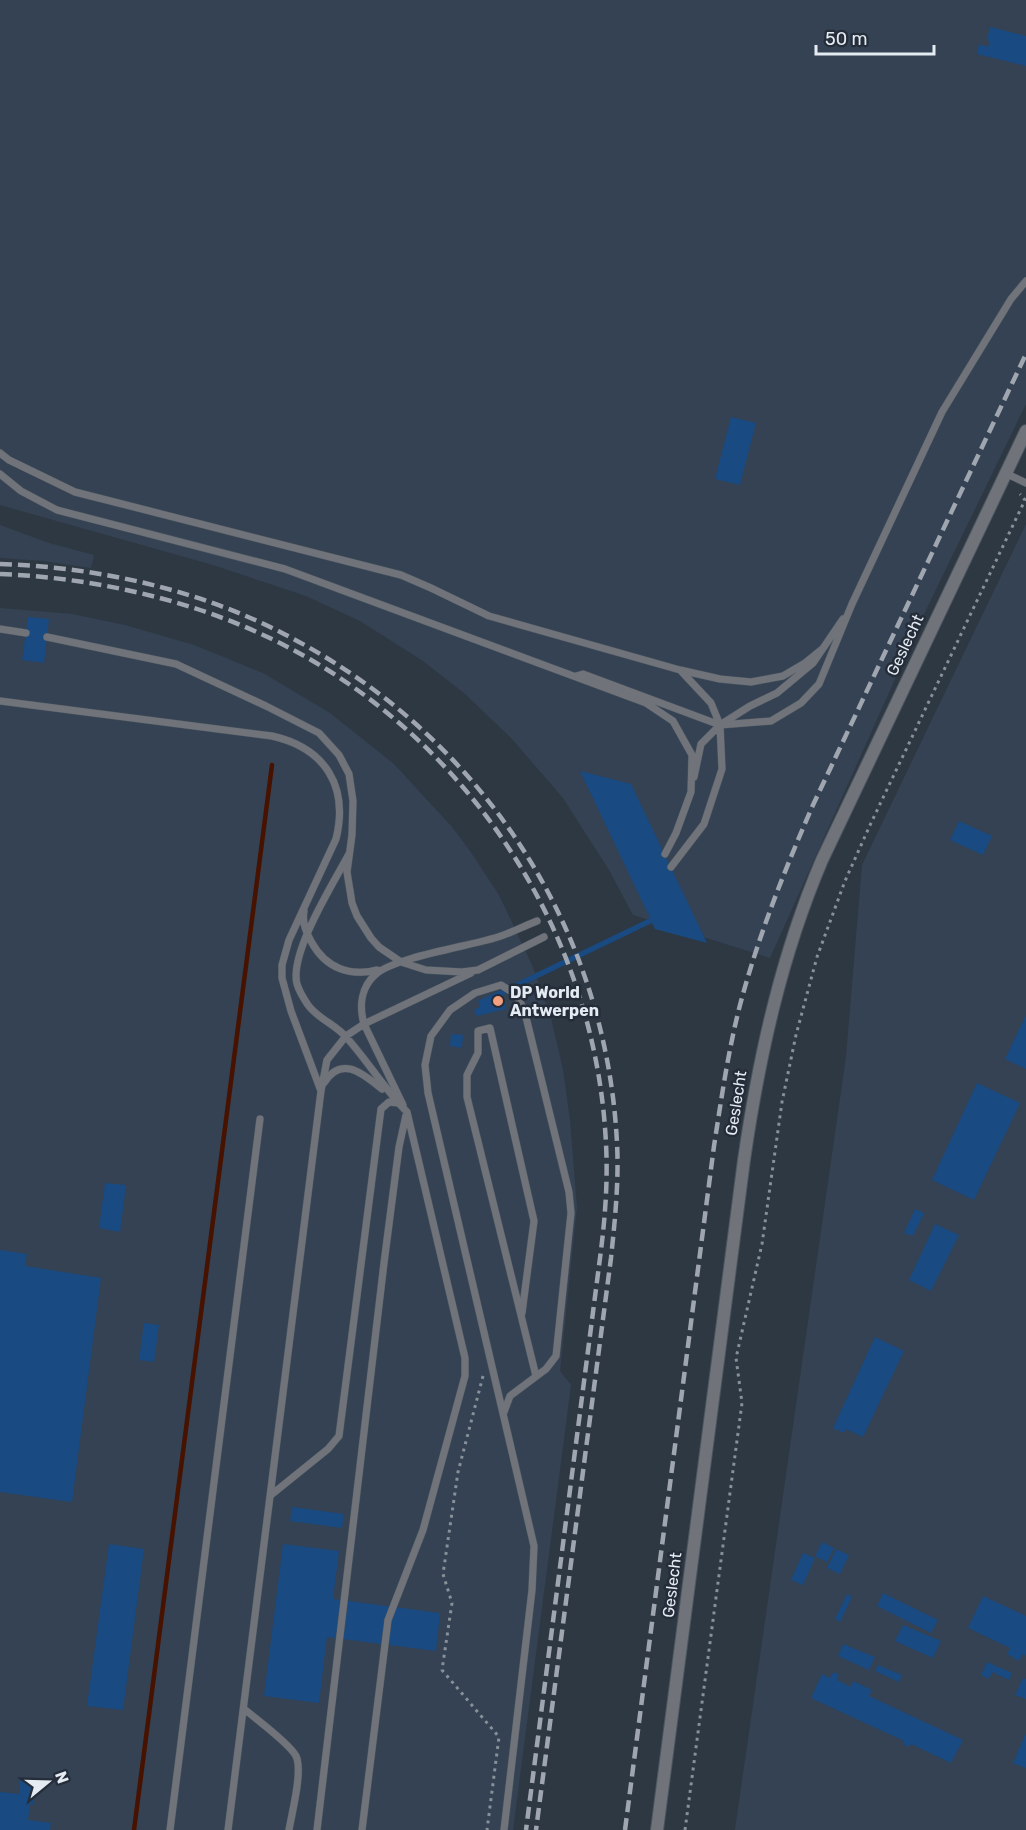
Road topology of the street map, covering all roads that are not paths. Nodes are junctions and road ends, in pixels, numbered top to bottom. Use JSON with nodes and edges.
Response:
{"nodes":[{"id":1,"x":1026,"y":281,"type":"edge"},
{"id":2,"x":1026,"y":430,"type":"edge"},
{"id":3,"x":0,"y":453,"type":"edge"},
{"id":4,"x":1005,"y":473,"type":"junction"},
{"id":5,"x":0,"y":474,"type":"edge"},
{"id":6,"x":1026,"y":483,"type":"edge"},
{"id":7,"x":852,"y":604,"type":"junction"},
{"id":8,"x":0,"y":629,"type":"edge"},
{"id":9,"x":26,"y":633,"type":"dead end"},
{"id":10,"x":47,"y":638,"type":"dead end"},
{"id":11,"x":822,"y":650,"type":"junction"},
{"id":12,"x":680,"y":670,"type":"junction"},
{"id":13,"x":575,"y":676,"type":"junction"},
{"id":14,"x":0,"y":701,"type":"edge"},
{"id":15,"x":720,"y":725,"type":"junction"},
{"id":16,"x":691,"y":792,"type":"junction"},
{"id":17,"x":350,"y":854,"type":"junction"},
{"id":18,"x":664,"y":854,"type":"dead end"},
{"id":19,"x":671,"y":867,"type":"dead end"},
{"id":20,"x":304,"y":905,"type":"junction"},
{"id":21,"x":537,"y":921,"type":"dead end"},
{"id":22,"x":307,"y":935,"type":"junction"},
{"id":23,"x":544,"y":937,"type":"dead end"},
{"id":24,"x":401,"y":962,"type":"junction"},
{"id":25,"x":381,"y":969,"type":"junction"},
{"id":26,"x":478,"y":970,"type":"junction"},
{"id":27,"x":364,"y":1024,"type":"junction"},
{"id":28,"x":346,"y":1036,"type":"junction"},
{"id":29,"x":321,"y":1091,"type":"junction"},
{"id":30,"x":388,"y":1093,"type":"junction"},
{"id":31,"x":398,"y":1103,"type":"junction"},
{"id":32,"x":406,"y":1112,"type":"junction"},
{"id":33,"x":260,"y":1119,"type":"dead end"},
{"id":34,"x":522,"y":1313,"type":"junction"},
{"id":35,"x":536,"y":1376,"type":"junction"},
{"id":36,"x":504,"y":1412,"type":"junction"},
{"id":37,"x":271,"y":1495,"type":"junction"},
{"id":38,"x":244,"y":1708,"type":"junction"},
{"id":39,"x":170,"y":1830,"type":"edge"},
{"id":40,"x":228,"y":1830,"type":"edge"},
{"id":41,"x":289,"y":1830,"type":"edge"},
{"id":42,"x":317,"y":1830,"type":"edge"},
{"id":43,"x":362,"y":1830,"type":"edge"},
{"id":44,"x":504,"y":1830,"type":"edge"},
{"id":45,"x":657,"y":1830,"type":"edge"}],
"edges":[{"from":1,"to":7,"type":"lane"},
{"from":2,"to":4,"type":"street","name":"Geslecht"},
{"from":3,"to":12,"type":"lane"},
{"from":4,"to":6,"type":"lane"},
{"from":4,"to":45,"type":"street","name":"Geslecht"},
{"from":5,"to":13,"type":"lane"},
{"from":7,"to":11,"type":"lane"},
{"from":7,"to":15,"type":"lane"},
{"from":8,"to":9,"type":"lane"},
{"from":10,"to":17,"type":"lane"},
{"from":11,"to":12,"type":"lane"},
{"from":11,"to":15,"type":"lane"},
{"from":12,"to":15,"type":"lane"},
{"from":13,"to":15,"type":"lane"},
{"from":13,"to":16,"type":"lane"},
{"from":14,"to":20,"type":"lane"},
{"from":15,"to":16,"type":"lane"},
{"from":15,"to":19,"type":"lane"},
{"from":16,"to":18,"type":"lane"},
{"from":17,"to":22,"type":"lane"},
{"from":17,"to":24,"type":"lane"},
{"from":20,"to":22,"type":"lane"},
{"from":20,"to":29,"type":"lane"},
{"from":21,"to":24,"type":"lane"},
{"from":22,"to":25,"type":"lane"},
{"from":22,"to":28,"type":"lane"},
{"from":23,"to":26,"type":"lane"},
{"from":24,"to":25,"type":"lane"},
{"from":24,"to":26,"type":"lane"},
{"from":25,"to":27,"type":"lane"},
{"from":26,"to":27,"type":"lane"},
{"from":27,"to":28,"type":"lane"},
{"from":27,"to":32,"type":"lane"},
{"from":28,"to":29,"type":"lane"},
{"from":28,"to":30,"type":"lane"},
{"from":29,"to":30,"type":"lane"},
{"from":29,"to":37,"type":"lane"},
{"from":30,"to":31,"type":"lane"},
{"from":31,"to":32,"type":"lane"},
{"from":31,"to":37,"type":"lane"},
{"from":32,"to":42,"type":"lane"},
{"from":32,"to":43,"type":"lane"},
{"from":33,"to":39,"type":"lane"},
{"from":34,"to":34,"type":"lane"},
{"from":34,"to":35,"type":"lane"},
{"from":35,"to":36,"type":"lane"},
{"from":35,"to":36,"type":"lane"},
{"from":36,"to":44,"type":"lane"},
{"from":37,"to":38,"type":"lane"},
{"from":38,"to":40,"type":"lane"},
{"from":38,"to":41,"type":"lane"}]}
